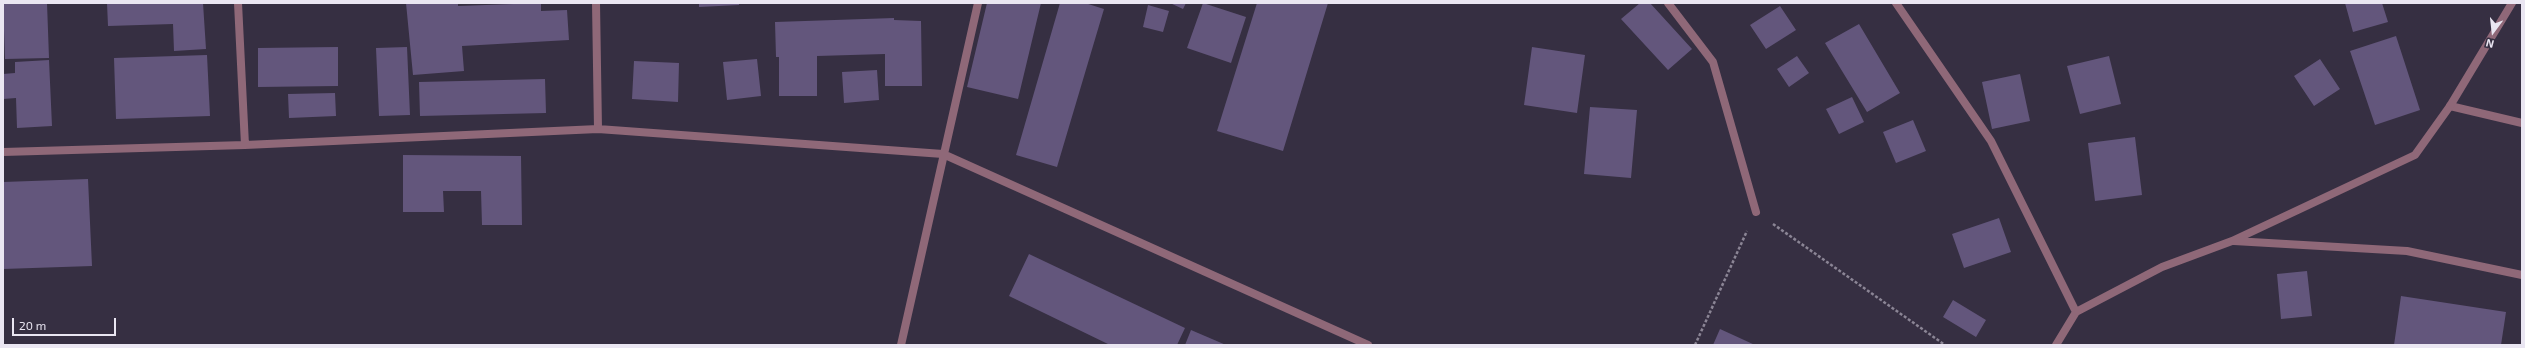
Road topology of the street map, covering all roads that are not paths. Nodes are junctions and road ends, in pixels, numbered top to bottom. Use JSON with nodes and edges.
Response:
{"nodes":[{"id":1,"x":238,"y":3,"type":"edge"},
{"id":2,"x":596,"y":3,"type":"edge"},
{"id":3,"x":978,"y":3,"type":"edge"},
{"id":4,"x":1668,"y":3,"type":"edge"},
{"id":5,"x":1896,"y":3,"type":"edge"},
{"id":6,"x":2512,"y":3,"type":"edge"},
{"id":7,"x":2450,"y":106,"type":"junction"},
{"id":8,"x":2522,"y":123,"type":"edge"},
{"id":9,"x":598,"y":129,"type":"junction"},
{"id":10,"x":245,"y":145,"type":"junction"},
{"id":11,"x":3,"y":152,"type":"edge"},
{"id":12,"x":944,"y":154,"type":"junction"},
{"id":13,"x":1756,"y":212,"type":"road end"},
{"id":14,"x":2232,"y":241,"type":"junction"},
{"id":15,"x":2522,"y":275,"type":"edge"},
{"id":16,"x":2076,"y":312,"type":"junction"},
{"id":17,"x":901,"y":345,"type":"edge"},
{"id":18,"x":1368,"y":345,"type":"edge"},
{"id":19,"x":2056,"y":345,"type":"edge"}],
"edges":[{"from":1,"to":10,"type":"street"},
{"from":2,"to":9,"type":"street"},
{"from":3,"to":12,"type":"street"},
{"from":4,"to":13,"type":"street"},
{"from":5,"to":16,"type":"street"},
{"from":6,"to":7,"type":"street"},
{"from":7,"to":8,"type":"street"},
{"from":7,"to":14,"type":"street"},
{"from":9,"to":10,"type":"street"},
{"from":9,"to":12,"type":"street"},
{"from":10,"to":11,"type":"street"},
{"from":12,"to":17,"type":"street"},
{"from":12,"to":18,"type":"street"},
{"from":14,"to":15,"type":"street"},
{"from":14,"to":16,"type":"street"},
{"from":16,"to":19,"type":"street"}]}
